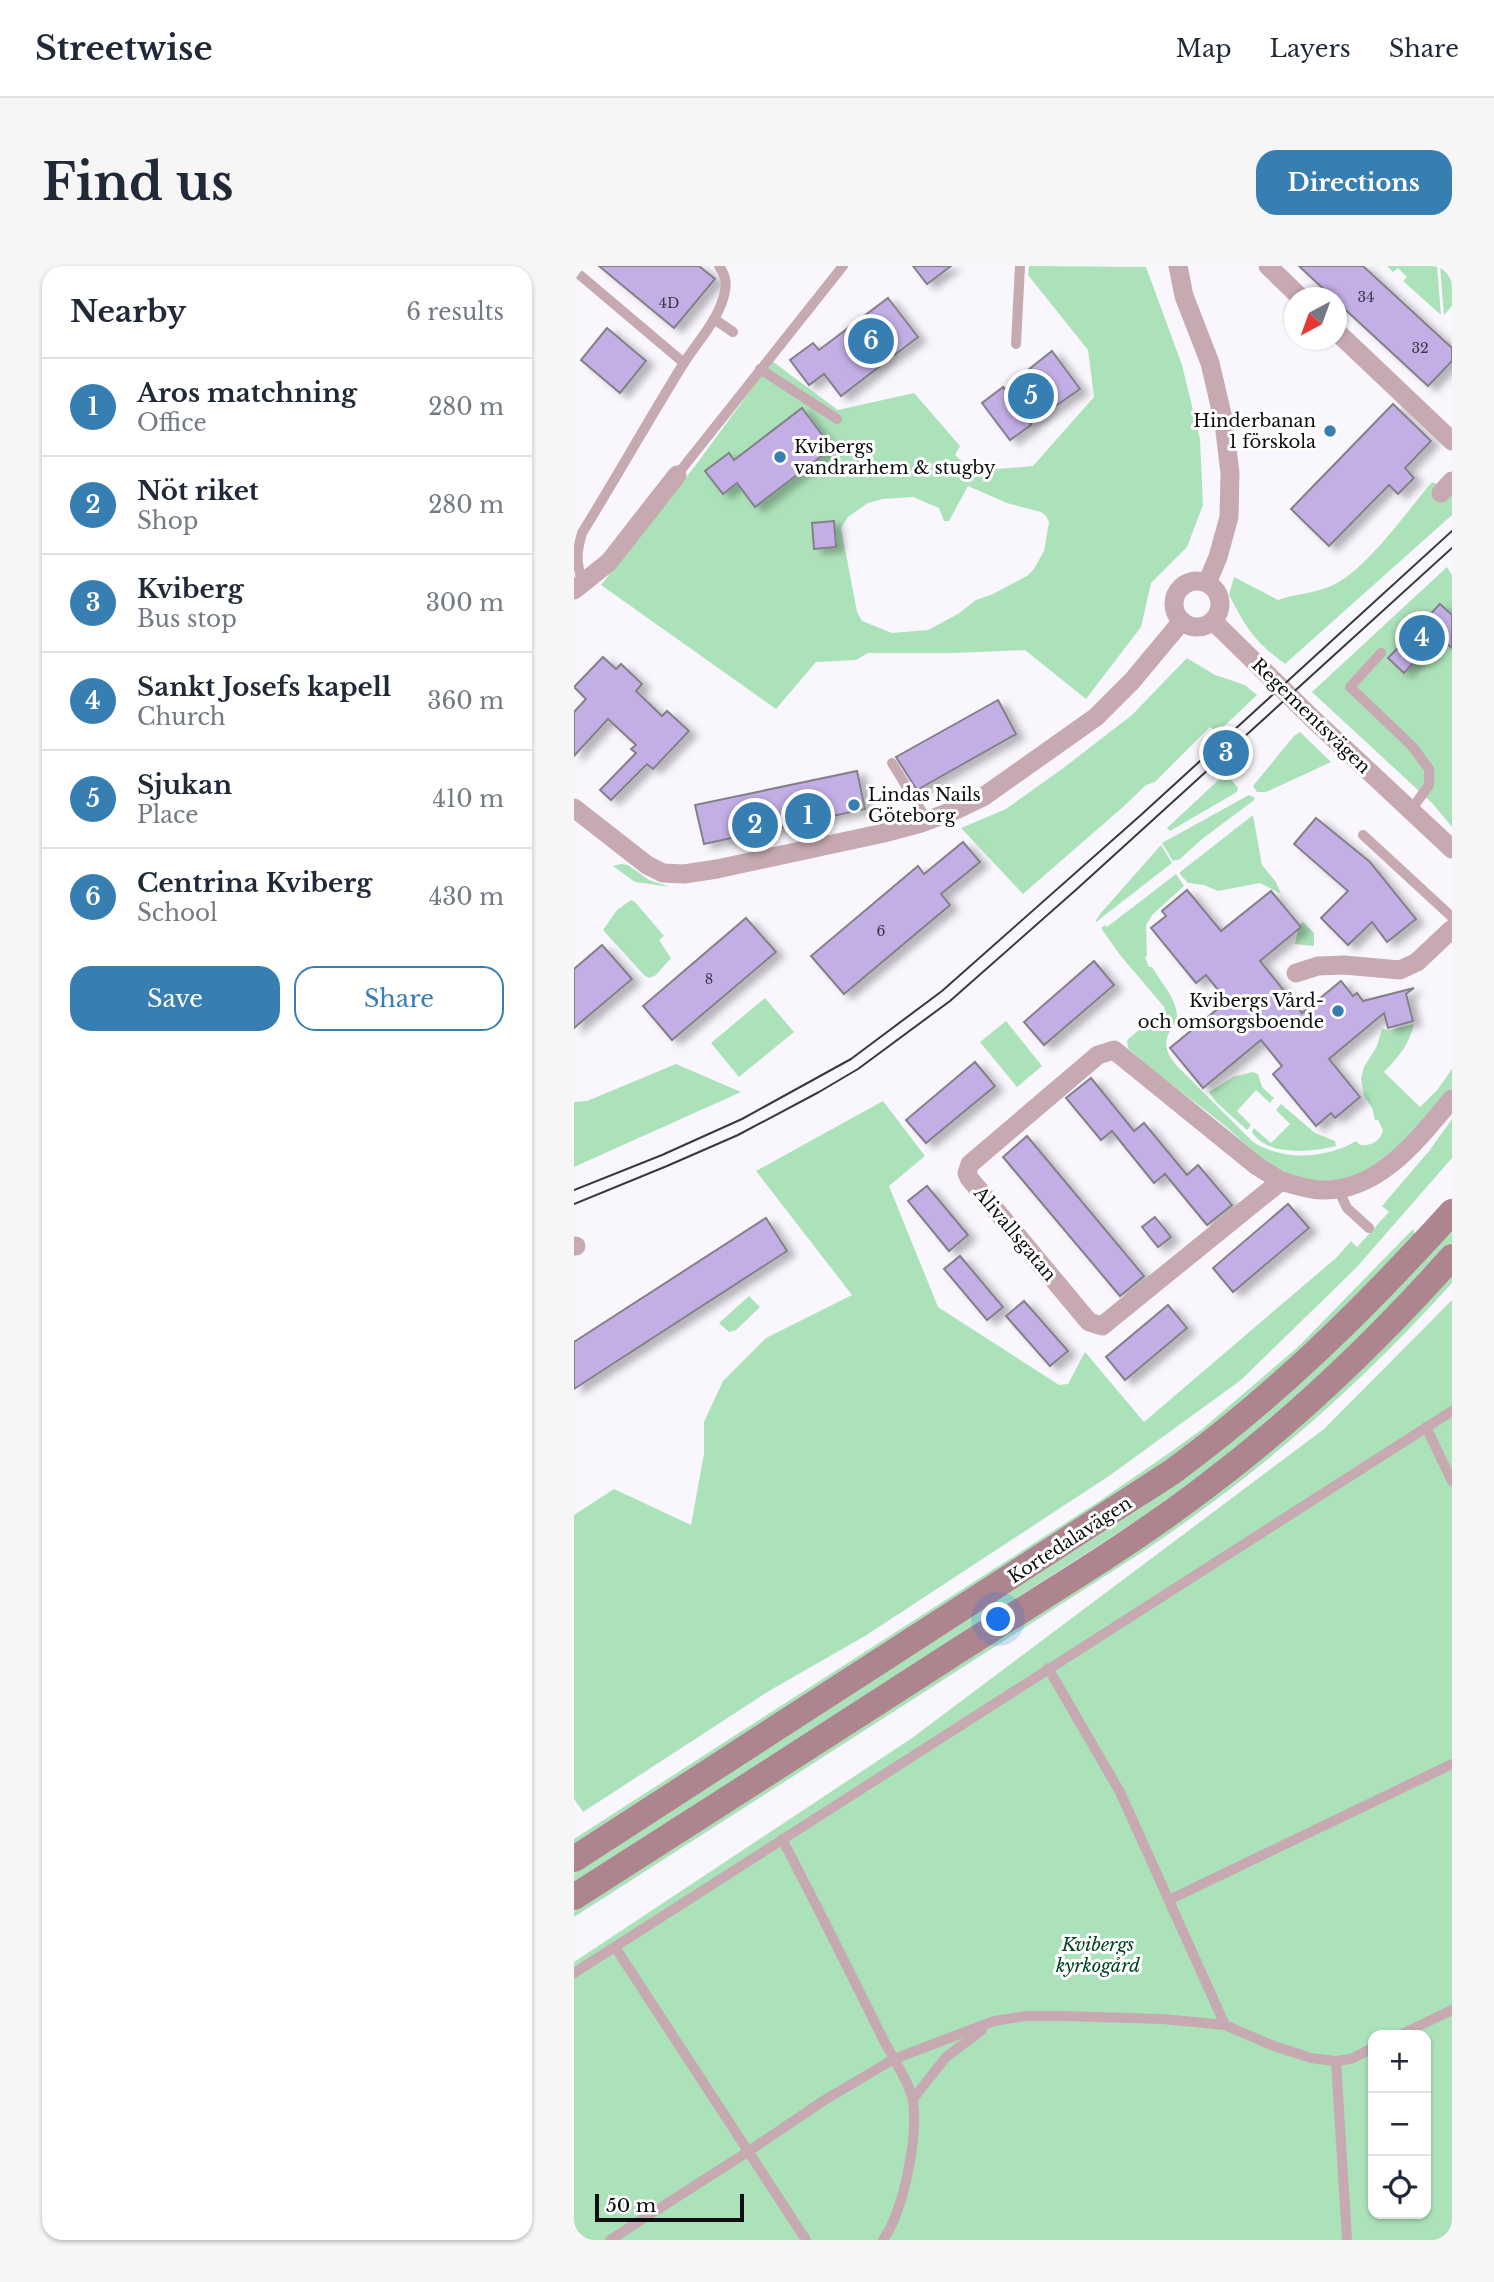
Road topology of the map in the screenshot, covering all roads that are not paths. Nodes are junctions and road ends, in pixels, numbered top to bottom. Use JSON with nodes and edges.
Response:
{"nodes":[{"id":1,"x":719,"y":266,"type":"edge"},
{"id":2,"x":843,"y":266,"type":"edge"},
{"id":3,"x":1020,"y":266,"type":"edge"},
{"id":4,"x":1178,"y":266,"type":"edge"},
{"id":5,"x":1268,"y":266,"type":"edge"},
{"id":6,"x":574,"y":271,"type":"edge"},
{"id":7,"x":1290,"y":287,"type":"edge"},
{"id":8,"x":713,"y":318,"type":"junction"},
{"id":9,"x":733,"y":332,"type":"dead end"},
{"id":10,"x":1347,"y":341,"type":"edge"},
{"id":11,"x":1016,"y":344,"type":"dead end"},
{"id":12,"x":684,"y":363,"type":"junction"},
{"id":13,"x":760,"y":369,"type":"junction"},
{"id":14,"x":837,"y":419,"type":"dead end"},
{"id":15,"x":1452,"y":441,"type":"edge"},
{"id":16,"x":677,"y":475,"type":"joint"},
{"id":17,"x":1207,"y":583,"type":"junction"},
{"id":18,"x":578,"y":587,"type":"edge"},
{"id":19,"x":1182,"y":621,"type":"junction"},
{"id":20,"x":1213,"y":621,"type":"junction"},
{"id":21,"x":1381,"y":653,"type":"dead end"},
{"id":22,"x":892,"y":763,"type":"dead end"},
{"id":23,"x":574,"y":808,"type":"edge"},
{"id":24,"x":1411,"y":810,"type":"junction"},
{"id":25,"x":927,"y":820,"type":"junction"},
{"id":26,"x":1363,"y":835,"type":"dead end"},
{"id":27,"x":1452,"y":849,"type":"edge"},
{"id":28,"x":1451,"y":929,"type":"edge"},
{"id":29,"x":1296,"y":973,"type":"dead end"},
{"id":30,"x":1452,"y":1099,"type":"edge"},
{"id":31,"x":1281,"y":1181,"type":"junction"},
{"id":32,"x":1338,"y":1189,"type":"junction"},
{"id":33,"x":1452,"y":1212,"type":"edge"},
{"id":34,"x":1369,"y":1228,"type":"dead end"},
{"id":35,"x":1452,"y":1257,"type":"edge"},
{"id":36,"x":1452,"y":1411,"type":"edge"},
{"id":37,"x":1426,"y":1427,"type":"junction"},
{"id":38,"x":1452,"y":1481,"type":"edge"},
{"id":39,"x":1048,"y":1668,"type":"junction"},
{"id":40,"x":1452,"y":1764,"type":"edge"},
{"id":41,"x":782,"y":1839,"type":"junction"},
{"id":42,"x":574,"y":1859,"type":"edge"},
{"id":43,"x":574,"y":1897,"type":"edge"},
{"id":44,"x":1169,"y":1899,"type":"junction"},
{"id":45,"x":615,"y":1947,"type":"junction"},
{"id":46,"x":574,"y":1973,"type":"edge"},
{"id":47,"x":1452,"y":2010,"type":"edge"},
{"id":48,"x":994,"y":2021,"type":"junction"},
{"id":49,"x":1225,"y":2025,"type":"junction"},
{"id":50,"x":1410,"y":2030,"type":"edge"},
{"id":51,"x":1368,"y":2050,"type":"edge"},
{"id":52,"x":894,"y":2059,"type":"junction"},
{"id":53,"x":1336,"y":2061,"type":"junction"},
{"id":54,"x":913,"y":2099,"type":"junction"},
{"id":55,"x":750,"y":2151,"type":"junction"},
{"id":56,"x":610,"y":2240,"type":"edge"},
{"id":57,"x":806,"y":2240,"type":"edge"},
{"id":58,"x":883,"y":2240,"type":"edge"},
{"id":59,"x":1347,"y":2240,"type":"edge"}],
"edges":[{"from":1,"to":8,"type":"lane"},
{"from":2,"to":13,"type":"lane"},
{"from":3,"to":11,"type":"lane"},
{"from":4,"to":17,"type":"street"},
{"from":5,"to":7,"type":"street"},
{"from":6,"to":12,"type":"lane"},
{"from":8,"to":9,"type":"lane"},
{"from":8,"to":12,"type":"lane"},
{"from":10,"to":15,"type":"street"},
{"from":12,"to":18,"type":"lane"},
{"from":13,"to":14,"type":"lane"},
{"from":13,"to":16,"type":"lane"},
{"from":16,"to":18,"type":"street"},
{"from":17,"to":19,"type":"street"},
{"from":17,"to":20,"type":"street"},
{"from":19,"to":20,"type":"street"},
{"from":19,"to":25,"type":"street"},
{"from":20,"to":24,"type":"street","name":"Regementsvägen"},
{"from":21,"to":24,"type":"lane"},
{"from":22,"to":25,"type":"lane"},
{"from":23,"to":25,"type":"street"},
{"from":24,"to":27,"type":"street","name":"Regementsvägen"},
{"from":26,"to":28,"type":"lane"},
{"from":28,"to":29,"type":"street"},
{"from":30,"to":32,"type":"street","name":"Alivallsgatan"},
{"from":31,"to":31,"type":"street","name":"Alivallsgatan"},
{"from":31,"to":32,"type":"street","name":"Alivallsgatan"},
{"from":32,"to":34,"type":"lane"},
{"from":33,"to":42,"type":"main road","name":"Kortedalavägen"},
{"from":35,"to":43,"type":"main road","name":"Kortedalavägen"},
{"from":36,"to":37,"type":"lane"},
{"from":37,"to":38,"type":"lane"},
{"from":37,"to":39,"type":"lane"},
{"from":39,"to":41,"type":"lane"},
{"from":39,"to":44,"type":"lane"},
{"from":40,"to":44,"type":"lane"},
{"from":41,"to":45,"type":"lane"},
{"from":41,"to":52,"type":"lane"},
{"from":44,"to":49,"type":"lane"},
{"from":45,"to":46,"type":"lane"},
{"from":45,"to":55,"type":"lane"},
{"from":47,"to":50,"type":"lane"},
{"from":48,"to":49,"type":"lane"},
{"from":48,"to":52,"type":"lane"},
{"from":48,"to":54,"type":"lane"},
{"from":49,"to":53,"type":"lane"},
{"from":51,"to":53,"type":"lane"},
{"from":52,"to":54,"type":"lane"},
{"from":52,"to":55,"type":"lane"},
{"from":53,"to":59,"type":"lane"},
{"from":54,"to":58,"type":"lane"},
{"from":55,"to":56,"type":"lane"},
{"from":55,"to":57,"type":"lane"}]}
